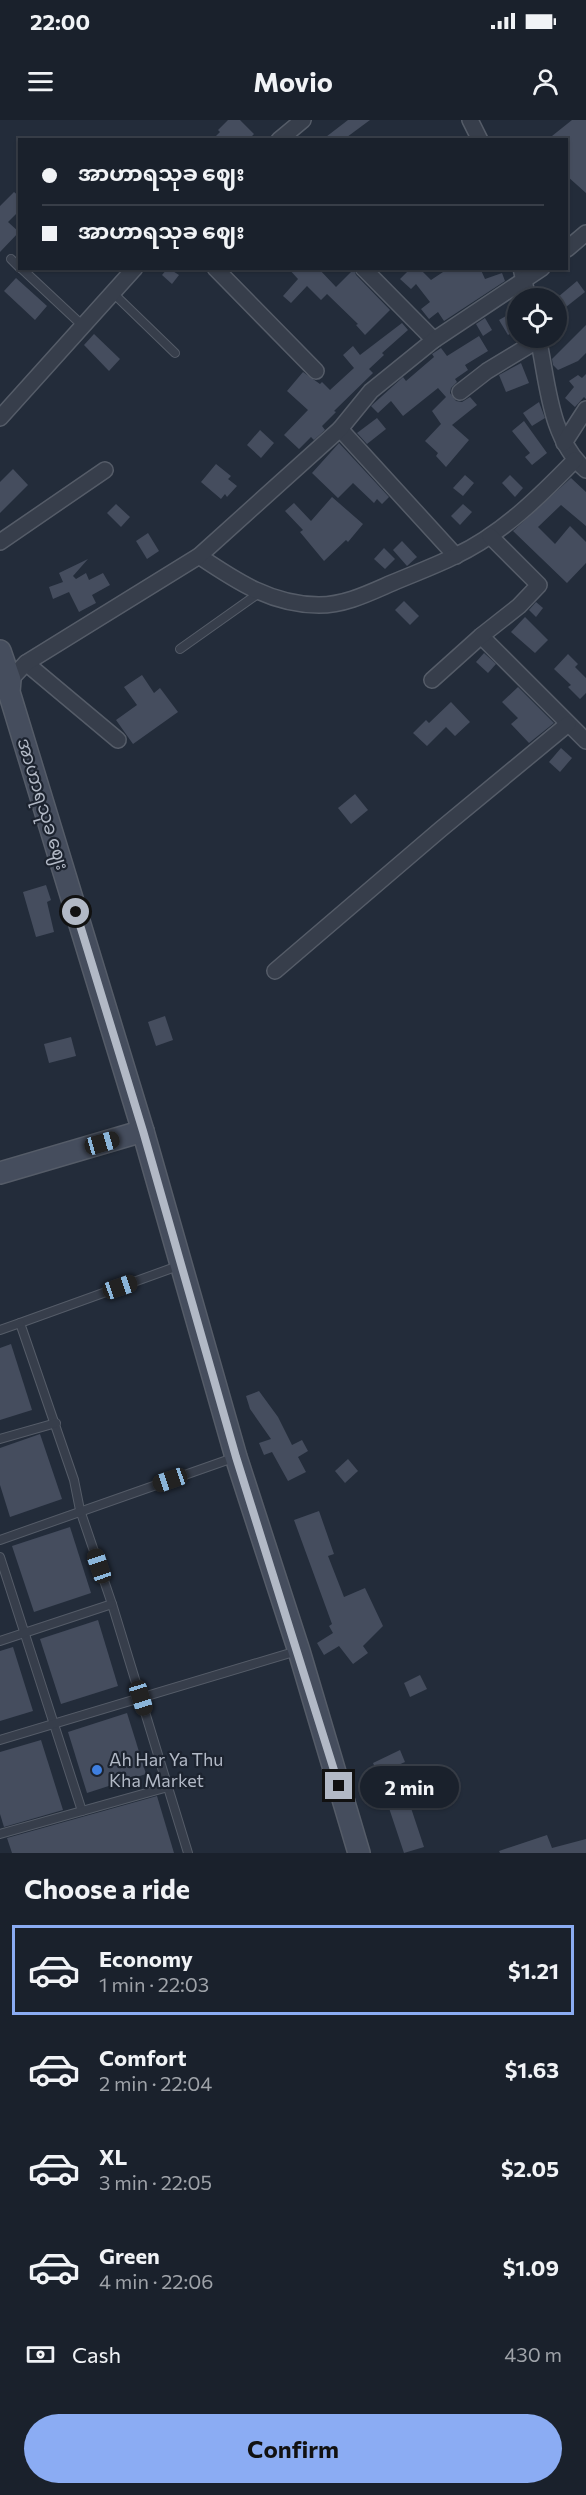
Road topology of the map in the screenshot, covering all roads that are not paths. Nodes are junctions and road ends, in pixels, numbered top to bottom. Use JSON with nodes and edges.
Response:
{"nodes":[{"id":1,"x":303,"y":120,"type":"edge"},
{"id":2,"x":470,"y":120,"type":"edge"},
{"id":3,"x":281,"y":138,"type":"edge"},
{"id":4,"x":479,"y":138,"type":"edge"},
{"id":5,"x":586,"y":232,"type":"edge"},
{"id":6,"x":568,"y":248,"type":"edge"},
{"id":7,"x":10,"y":259,"type":"dead end"},
{"id":8,"x":18,"y":266,"type":"edge"},
{"id":9,"x":22,"y":270,"type":"edge"},
{"id":10,"x":133,"y":270,"type":"edge"},
{"id":11,"x":217,"y":270,"type":"edge"},
{"id":12,"x":365,"y":270,"type":"edge"},
{"id":13,"x":536,"y":270,"type":"edge"},
{"id":14,"x":522,"y":275,"type":"edge"},
{"id":15,"x":113,"y":293,"type":"junction"},
{"id":16,"x":83,"y":326,"type":"junction"},
{"id":17,"x":434,"y":340,"type":"junction"},
{"id":18,"x":524,"y":348,"type":"edge"},
{"id":19,"x":540,"y":348,"type":"edge"},
{"id":20,"x":175,"y":353,"type":"dead end"},
{"id":21,"x":316,"y":371,"type":"dead end"},
{"id":22,"x":460,"y":392,"type":"dead end"},
{"id":23,"x":586,"y":409,"type":"edge"},
{"id":24,"x":0,"y":418,"type":"edge"},
{"id":25,"x":340,"y":429,"type":"junction"},
{"id":26,"x":564,"y":443,"type":"junction"},
{"id":27,"x":581,"y":465,"type":"edge"},
{"id":28,"x":105,"y":470,"type":"dead end"},
{"id":29,"x":490,"y":536,"type":"junction"},
{"id":30,"x":0,"y":542,"type":"edge"},
{"id":31,"x":199,"y":556,"type":"junction"},
{"id":32,"x":456,"y":556,"type":"junction"},
{"id":33,"x":259,"y":593,"type":"junction"},
{"id":34,"x":481,"y":636,"type":"junction"},
{"id":35,"x":180,"y":649,"type":"dead end"},
{"id":36,"x":0,"y":651,"type":"edge"},
{"id":37,"x":26,"y":663,"type":"junction"},
{"id":38,"x":432,"y":680,"type":"dead end"},
{"id":39,"x":6,"y":689,"type":"edge"},
{"id":40,"x":568,"y":724,"type":"junction"},
{"id":41,"x":118,"y":740,"type":"dead end"},
{"id":42,"x":586,"y":741,"type":"edge"},
{"id":43,"x":274,"y":971,"type":"dead end"},
{"id":44,"x":143,"y":1131,"type":"junction"},
{"id":45,"x":0,"y":1173,"type":"edge"},
{"id":46,"x":180,"y":1265,"type":"junction"},
{"id":47,"x":20,"y":1323,"type":"junction"},
{"id":48,"x":0,"y":1330,"type":"edge"},
{"id":49,"x":56,"y":1423,"type":"junction"},
{"id":50,"x":0,"y":1439,"type":"edge"},
{"id":51,"x":236,"y":1457,"type":"junction"},
{"id":52,"x":80,"y":1510,"type":"junction"},
{"id":53,"x":0,"y":1540,"type":"edge"},
{"id":54,"x":0,"y":1557,"type":"edge"},
{"id":55,"x":112,"y":1604,"type":"junction"},
{"id":56,"x":23,"y":1633,"type":"junction"},
{"id":57,"x":0,"y":1641,"type":"edge"},
{"id":58,"x":299,"y":1651,"type":"junction"},
{"id":59,"x":141,"y":1698,"type":"junction"},
{"id":60,"x":54,"y":1724,"type":"junction"},
{"id":61,"x":0,"y":1740,"type":"edge"},
{"id":62,"x":168,"y":1787,"type":"junction"},
{"id":63,"x":82,"y":1811,"type":"junction"},
{"id":64,"x":0,"y":1834,"type":"edge"},
{"id":65,"x":188,"y":1853,"type":"edge"},
{"id":66,"x":359,"y":1853,"type":"edge"}],
"edges":[{"from":1,"to":3,"type":"street"},
{"from":2,"to":4,"type":"street"},
{"from":5,"to":6,"type":"street"},
{"from":7,"to":8,"type":"lane"},
{"from":9,"to":16,"type":"lane"},
{"from":10,"to":15,"type":"street"},
{"from":11,"to":21,"type":"street"},
{"from":12,"to":17,"type":"street"},
{"from":13,"to":14,"type":"street"},
{"from":14,"to":17,"type":"street"},
{"from":15,"to":16,"type":"street"},
{"from":15,"to":20,"type":"lane"},
{"from":16,"to":24,"type":"street"},
{"from":17,"to":25,"type":"street"},
{"from":18,"to":22,"type":"street"},
{"from":19,"to":26,"type":"street"},
{"from":23,"to":26,"type":"street"},
{"from":25,"to":31,"type":"street"},
{"from":25,"to":32,"type":"street"},
{"from":26,"to":27,"type":"street"},
{"from":27,"to":29,"type":"street"},
{"from":28,"to":30,"type":"street"},
{"from":29,"to":32,"type":"street"},
{"from":29,"to":34,"type":"street"},
{"from":31,"to":33,"type":"street"},
{"from":31,"to":37,"type":"street"},
{"from":32,"to":33,"type":"street"},
{"from":33,"to":35,"type":"lane"},
{"from":34,"to":38,"type":"street"},
{"from":34,"to":40,"type":"street"},
{"from":36,"to":39,"type":"street","name":"အာဟာရသုခ ဈေး"},
{"from":37,"to":39,"type":"street"},
{"from":37,"to":41,"type":"street"},
{"from":39,"to":44,"type":"street","name":"အာဟာရသုခ ဈေး"},
{"from":40,"to":42,"type":"street"},
{"from":40,"to":43,"type":"street"},
{"from":44,"to":45,"type":"street"},
{"from":44,"to":46,"type":"street","name":"အာဟာရသုခ ဈေး"},
{"from":46,"to":47,"type":"lane"},
{"from":46,"to":51,"type":"street","name":"အာဟာရသုခ ဈေး"},
{"from":47,"to":48,"type":"lane"},
{"from":47,"to":49,"type":"lane"},
{"from":49,"to":50,"type":"lane"},
{"from":49,"to":52,"type":"lane"},
{"from":51,"to":52,"type":"lane"},
{"from":51,"to":58,"type":"street","name":"အာဟာရသုခ ဈေး"},
{"from":52,"to":53,"type":"lane"},
{"from":52,"to":55,"type":"lane"},
{"from":54,"to":56,"type":"lane"},
{"from":55,"to":56,"type":"lane"},
{"from":55,"to":59,"type":"lane"},
{"from":56,"to":57,"type":"lane"},
{"from":56,"to":60,"type":"lane"},
{"from":58,"to":59,"type":"lane"},
{"from":58,"to":66,"type":"street","name":"အာဟာရသုခ ဈေး"},
{"from":59,"to":60,"type":"lane"},
{"from":59,"to":62,"type":"lane"},
{"from":60,"to":61,"type":"lane"},
{"from":60,"to":63,"type":"lane"},
{"from":62,"to":63,"type":"lane"},
{"from":62,"to":65,"type":"lane"},
{"from":63,"to":64,"type":"lane"}]}
